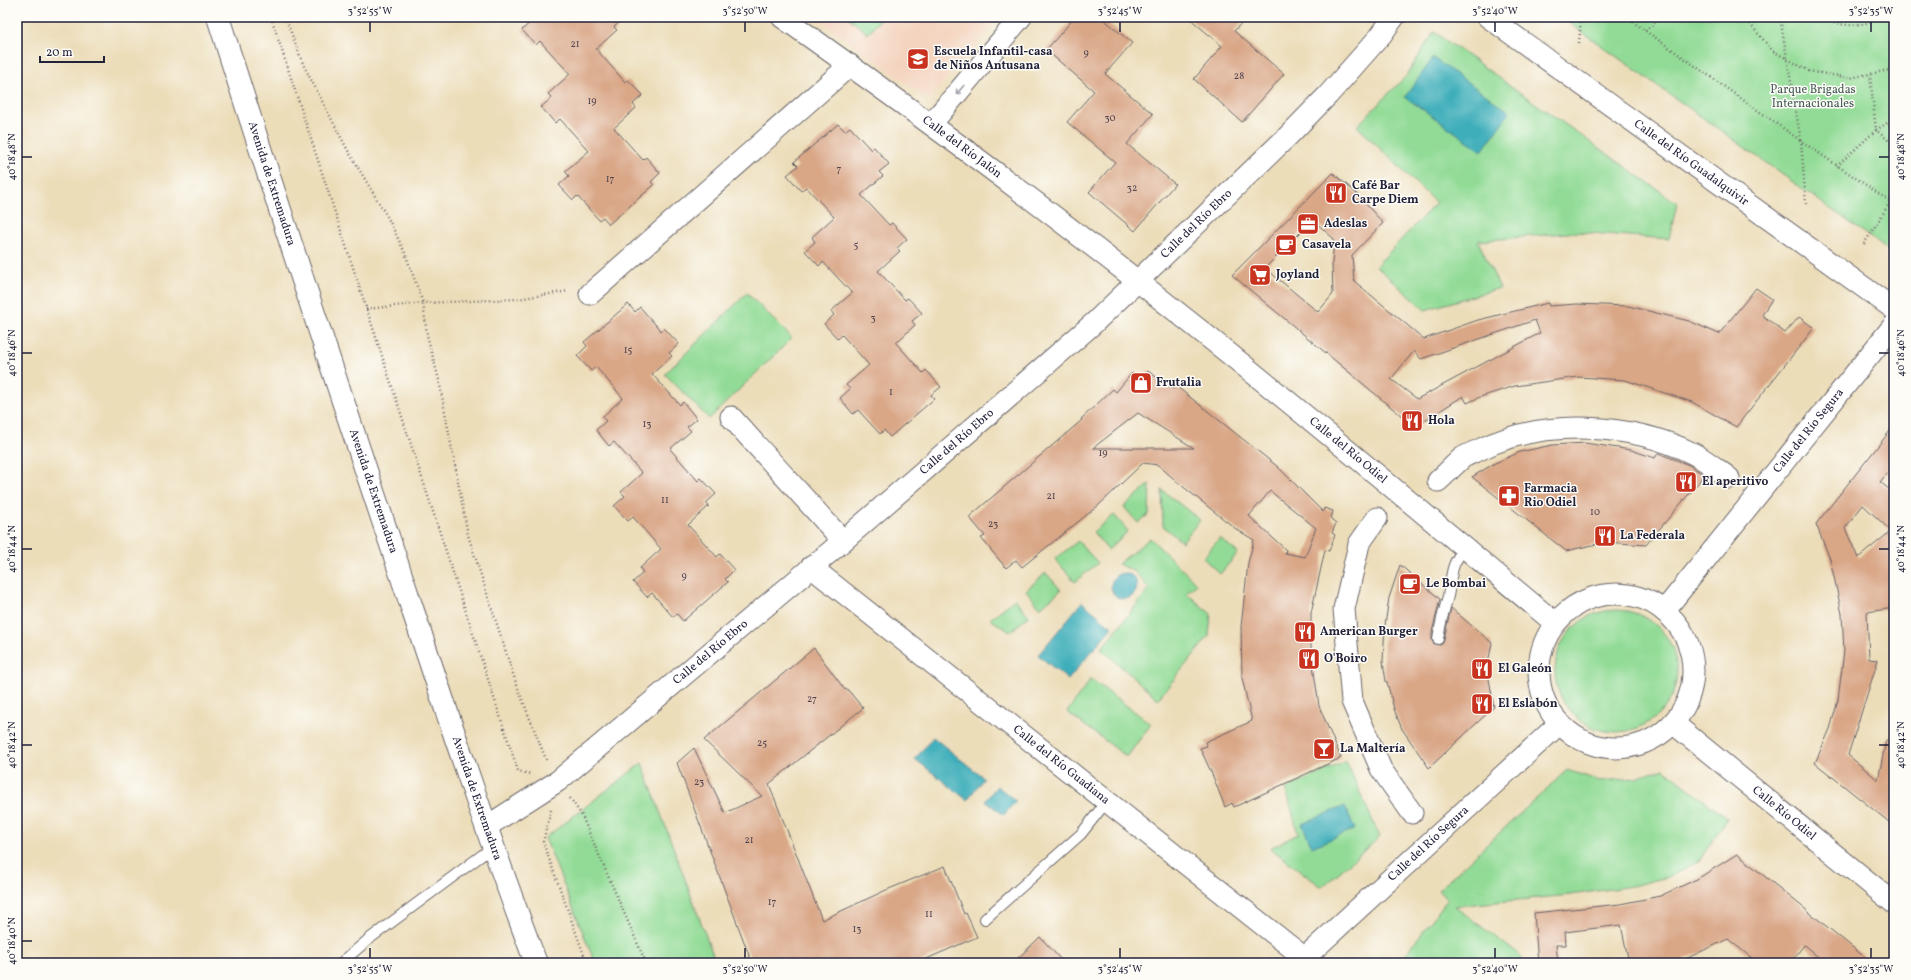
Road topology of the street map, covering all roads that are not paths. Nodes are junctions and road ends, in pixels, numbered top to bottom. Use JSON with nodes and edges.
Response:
{"nodes":[{"id":1,"x":218,"y":17,"type":"edge"},
{"id":2,"x":782,"y":17,"type":"edge"},
{"id":3,"x":1021,"y":17,"type":"edge"},
{"id":4,"x":1394,"y":17,"type":"edge"},
{"id":5,"x":1488,"y":17,"type":"edge"},
{"id":6,"x":850,"y":65,"type":"junction"},
{"id":7,"x":932,"y":123,"type":"junction"},
{"id":8,"x":1138,"y":282,"type":"junction"},
{"id":9,"x":595,"y":290,"type":"road end"},
{"id":10,"x":1894,"y":309,"type":"edge"},
{"id":11,"x":1894,"y":325,"type":"edge"},
{"id":12,"x":731,"y":417,"type":"dead end"},
{"id":13,"x":1729,"y":478,"type":"dead end"},
{"id":14,"x":1438,"y":481,"type":"dead end"},
{"id":15,"x":1377,"y":518,"type":"dead end"},
{"id":16,"x":843,"y":540,"type":"junction"},
{"id":17,"x":1465,"y":546,"type":"junction"},
{"id":18,"x":811,"y":567,"type":"junction"},
{"id":19,"x":1664,"y":611,"type":"junction"},
{"id":20,"x":1555,"y":623,"type":"junction"},
{"id":21,"x":1438,"y":639,"type":"dead end"},
{"id":22,"x":1673,"y":723,"type":"junction"},
{"id":23,"x":1559,"y":724,"type":"junction"},
{"id":24,"x":1107,"y":801,"type":"junction"},
{"id":25,"x":1412,"y":813,"type":"dead end"},
{"id":26,"x":489,"y":837,"type":"junction"},
{"id":27,"x":1894,"y":902,"type":"edge"},
{"id":28,"x":986,"y":919,"type":"dead end"},
{"id":29,"x":1304,"y":961,"type":"edge"},
{"id":30,"x":341,"y":963,"type":"edge"},
{"id":31,"x":536,"y":963,"type":"edge"}],
"edges":[{"from":1,"to":26,"type":"street","name":"Avenida de Extremadura"},
{"from":2,"to":6,"type":"street","name":"Calle del Río Jalón"},
{"from":3,"to":7,"type":"street","one_way":true},
{"from":4,"to":8,"type":"street","name":"Calle del Río Ebro"},
{"from":5,"to":10,"type":"street","name":"Calle del Río Guadalquivir"},
{"from":6,"to":7,"type":"street","name":"Calle del Río Jalón"},
{"from":6,"to":9,"type":"street"},
{"from":7,"to":8,"type":"street","name":"Calle del Río Jalón"},
{"from":8,"to":16,"type":"street","name":"Calle del Río Ebro"},
{"from":8,"to":17,"type":"street","name":"Calle del Río Odiel"},
{"from":11,"to":19,"type":"street","name":"Calle del Río Segura"},
{"from":12,"to":16,"type":"street"},
{"from":13,"to":14,"type":"street"},
{"from":15,"to":25,"type":"street"},
{"from":16,"to":18,"type":"street","name":"Calle del Río Ebro"},
{"from":17,"to":20,"type":"street","name":"Calle del Río Odiel"},
{"from":17,"to":21,"type":"lane"},
{"from":18,"to":24,"type":"street","name":"Calle del Río Guadiana"},
{"from":18,"to":26,"type":"street","name":"Calle del Río Ebro"},
{"from":19,"to":20,"type":"street"},
{"from":19,"to":22,"type":"street"},
{"from":20,"to":23,"type":"street"},
{"from":22,"to":23,"type":"street"},
{"from":22,"to":27,"type":"street","name":"Calle Río Odiel"},
{"from":23,"to":29,"type":"street","name":"Calle del Río Segura"},
{"from":24,"to":28,"type":"lane"},
{"from":24,"to":29,"type":"street","name":"Calle del Río Guadiana"},
{"from":26,"to":30,"type":"lane"},
{"from":26,"to":31,"type":"street","name":"Avenida de Extremadura"}]}
